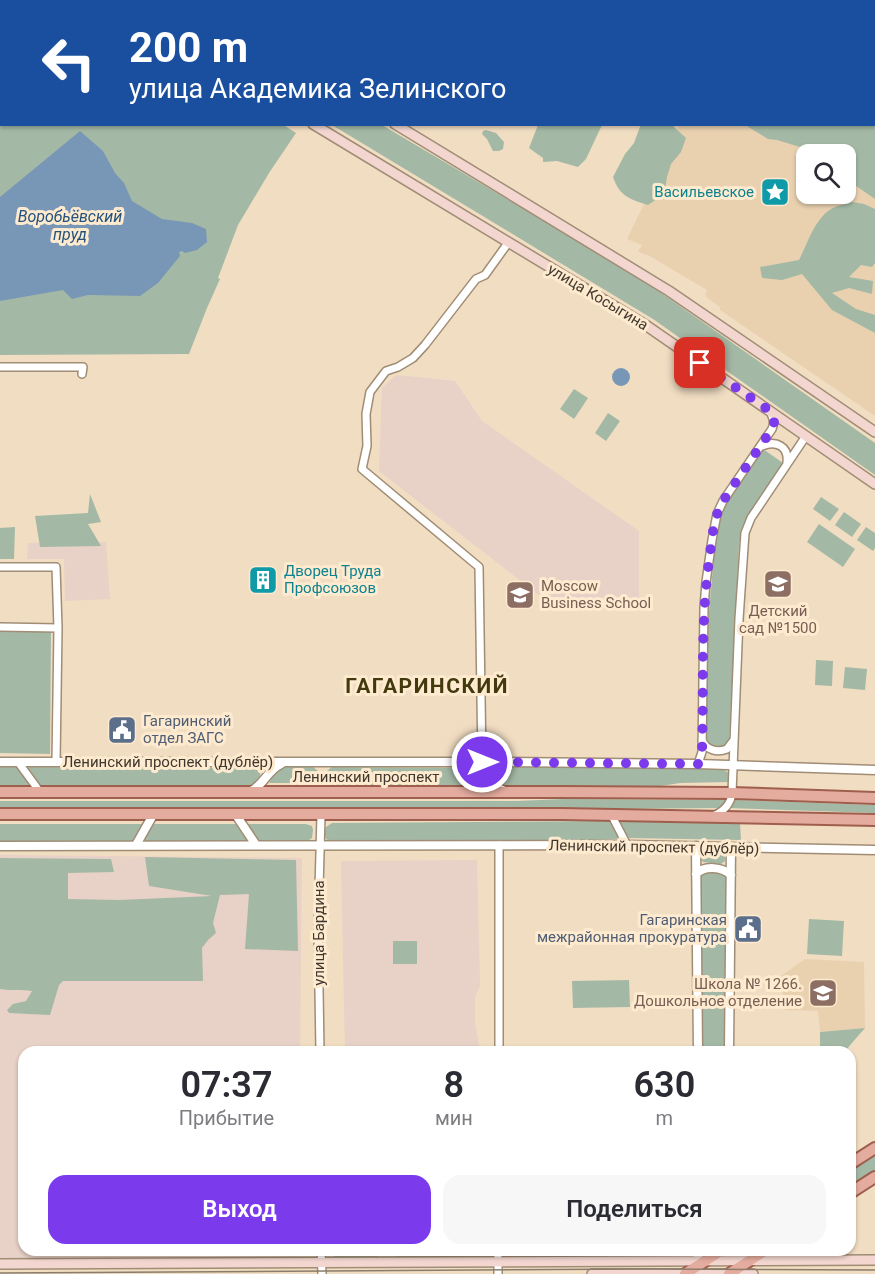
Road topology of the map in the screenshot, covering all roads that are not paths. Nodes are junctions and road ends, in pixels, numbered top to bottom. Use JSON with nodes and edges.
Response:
{"nodes":[{"id":1,"x":316,"y":126,"type":"edge"},
{"id":2,"x":398,"y":126,"type":"edge"},
{"id":3,"x":508,"y":243,"type":"junction"},
{"id":4,"x":0,"y":367,"type":"edge"},
{"id":5,"x":82,"y":374,"type":"dead end"},
{"id":6,"x":770,"y":411,"type":"junction"},
{"id":7,"x":875,"y":432,"type":"edge"},
{"id":8,"x":806,"y":436,"type":"junction"},
{"id":9,"x":762,"y":446,"type":"junction"},
{"id":10,"x":788,"y":463,"type":"junction"},
{"id":11,"x":875,"y":484,"type":"edge"},
{"id":12,"x":0,"y":567,"type":"edge"},
{"id":13,"x":0,"y":627,"type":"edge"},
{"id":14,"x":58,"y":628,"type":"junction"},
{"id":15,"x":702,"y":740,"type":"junction"},
{"id":16,"x":734,"y":740,"type":"junction"},
{"id":17,"x":0,"y":762,"type":"edge"},
{"id":18,"x":18,"y":762,"type":"junction"},
{"id":19,"x":56,"y":762,"type":"junction"},
{"id":20,"x":284,"y":762,"type":"junction"},
{"id":21,"x":462,"y":762,"type":"junction"},
{"id":22,"x":482,"y":762,"type":"junction"},
{"id":23,"x":698,"y":764,"type":"junction"},
{"id":24,"x":734,"y":765,"type":"junction"},
{"id":25,"x":875,"y":770,"type":"edge"},
{"id":26,"x":0,"y":792,"type":"edge"},
{"id":27,"x":40,"y":792,"type":"junction"},
{"id":28,"x":249,"y":792,"type":"junction"},
{"id":29,"x":508,"y":792,"type":"junction"},
{"id":30,"x":732,"y":793,"type":"junction"},
{"id":31,"x":875,"y":798,"type":"edge"},
{"id":32,"x":0,"y":814,"type":"edge"},
{"id":33,"x":153,"y":814,"type":"junction"},
{"id":34,"x":610,"y":814,"type":"junction"},
{"id":35,"x":236,"y":815,"type":"junction"},
{"id":36,"x":321,"y":815,"type":"junction"},
{"id":37,"x":711,"y":816,"type":"junction"},
{"id":38,"x":875,"y":820,"type":"edge"},
{"id":39,"x":136,"y":845,"type":"junction"},
{"id":40,"x":256,"y":845,"type":"junction"},
{"id":41,"x":320,"y":845,"type":"junction"},
{"id":42,"x":499,"y":845,"type":"junction"},
{"id":43,"x":627,"y":845,"type":"junction"},
{"id":44,"x":0,"y":846,"type":"edge"},
{"id":45,"x":696,"y":846,"type":"junction"},
{"id":46,"x":731,"y":847,"type":"junction"},
{"id":47,"x":875,"y":850,"type":"edge"},
{"id":48,"x":696,"y":873,"type":"junction"},
{"id":49,"x":731,"y":875,"type":"junction"},
{"id":50,"x":320,"y":1046,"type":"edge"},
{"id":51,"x":499,"y":1046,"type":"edge"},
{"id":52,"x":698,"y":1046,"type":"edge"},
{"id":53,"x":729,"y":1046,"type":"edge"},
{"id":54,"x":875,"y":1148,"type":"edge"},
{"id":55,"x":856,"y":1160,"type":"edge"},
{"id":56,"x":875,"y":1177,"type":"edge"},
{"id":57,"x":856,"y":1189,"type":"edge"},
{"id":58,"x":321,"y":1256,"type":"edge"},
{"id":59,"x":498,"y":1256,"type":"edge"},
{"id":60,"x":700,"y":1256,"type":"edge"},
{"id":61,"x":710,"y":1256,"type":"edge"},
{"id":62,"x":756,"y":1256,"type":"edge"},
{"id":63,"x":792,"y":1256,"type":"edge"},
{"id":64,"x":702,"y":1260,"type":"junction"},
{"id":65,"x":750,"y":1260,"type":"junction"},
{"id":66,"x":798,"y":1260,"type":"junction"},
{"id":67,"x":875,"y":1260,"type":"edge"},
{"id":68,"x":498,"y":1262,"type":"junction"},
{"id":69,"x":322,"y":1263,"type":"junction"},
{"id":70,"x":0,"y":1264,"type":"edge"},
{"id":71,"x":322,"y":1274,"type":"edge"},
{"id":72,"x":498,"y":1274,"type":"edge"},
{"id":73,"x":592,"y":1274,"type":"edge"},
{"id":74,"x":642,"y":1274,"type":"edge"},
{"id":75,"x":684,"y":1274,"type":"edge"},
{"id":76,"x":690,"y":1274,"type":"edge"},
{"id":77,"x":729,"y":1274,"type":"edge"},
{"id":78,"x":753,"y":1274,"type":"edge"}],
"edges":[{"from":1,"to":3,"type":"main road","name":"улица Косыгина"},
{"from":2,"to":7,"type":"main road"},
{"from":3,"to":6,"type":"main road","name":"улица Косыгина"},
{"from":3,"to":22,"type":"street"},
{"from":4,"to":5,"type":"street"},
{"from":6,"to":8,"type":"main road","name":"улица Косыгина"},
{"from":6,"to":9,"type":"street"},
{"from":8,"to":10,"type":"street"},
{"from":8,"to":11,"type":"main road","name":"улица Косыгина"},
{"from":9,"to":10,"type":"street"},
{"from":9,"to":15,"type":"street"},
{"from":10,"to":16,"type":"street"},
{"from":12,"to":14,"type":"street"},
{"from":13,"to":14,"type":"street"},
{"from":14,"to":19,"type":"street"},
{"from":15,"to":16,"type":"street"},
{"from":15,"to":23,"type":"street"},
{"from":16,"to":24,"type":"street"},
{"from":17,"to":18,"type":"street","name":"Ленинский проспект (дублёр)"},
{"from":18,"to":19,"type":"street","name":"Ленинский проспект (дублёр)"},
{"from":18,"to":27,"type":"street"},
{"from":19,"to":20,"type":"street","name":"Ленинский проспект (дублёр)"},
{"from":20,"to":21,"type":"street","name":"Ленинский проспект (дублёр)"},
{"from":20,"to":28,"type":"street"},
{"from":21,"to":22,"type":"street","name":"Ленинский проспект (дублёр)"},
{"from":21,"to":29,"type":"street"},
{"from":22,"to":23,"type":"street","name":"Ленинский проспект (дублёр)"},
{"from":23,"to":24,"type":"street","name":"Ленинский проспект (дублёр)"},
{"from":24,"to":25,"type":"street","name":"Ленинский проспект (дублёр)"},
{"from":24,"to":30,"type":"street"},
{"from":26,"to":27,"type":"main road","name":"Ленинский проспект"},
{"from":27,"to":28,"type":"main road","name":"Ленинский проспект"},
{"from":28,"to":29,"type":"main road","name":"Ленинский проспект"},
{"from":29,"to":30,"type":"main road","name":"Ленинский проспект"},
{"from":30,"to":31,"type":"main road","name":"Ленинский проспект"},
{"from":30,"to":37,"type":"street"},
{"from":32,"to":33,"type":"main road"},
{"from":33,"to":35,"type":"main road"},
{"from":33,"to":39,"type":"street"},
{"from":34,"to":36,"type":"main road"},
{"from":34,"to":37,"type":"main road"},
{"from":34,"to":43,"type":"street"},
{"from":35,"to":36,"type":"main road"},
{"from":35,"to":40,"type":"street"},
{"from":36,"to":41,"type":"street","name":"улица Бардина"},
{"from":37,"to":38,"type":"main road"},
{"from":39,"to":40,"type":"street","name":"Ленинский проспект (дублёр)"},
{"from":39,"to":44,"type":"street","name":"Ленинский проспект (дублёр)"},
{"from":40,"to":41,"type":"street","name":"Ленинский проспект (дублёр)"},
{"from":41,"to":42,"type":"street","name":"Ленинский проспект (дублёр)"},
{"from":41,"to":50,"type":"street","name":"улица Бардина"},
{"from":42,"to":43,"type":"street","name":"Ленинский проспект (дублёр)"},
{"from":42,"to":51,"type":"street"},
{"from":43,"to":45,"type":"street","name":"Ленинский проспект (дублёр)"},
{"from":45,"to":46,"type":"street","name":"Ленинский проспект (дублёр)"},
{"from":45,"to":48,"type":"street"},
{"from":46,"to":47,"type":"street","name":"Ленинский проспект (дублёр)"},
{"from":46,"to":49,"type":"street"},
{"from":48,"to":49,"type":"street"},
{"from":48,"to":52,"type":"street"},
{"from":49,"to":53,"type":"street"},
{"from":54,"to":55,"type":"main road"},
{"from":56,"to":57,"type":"main road"},
{"from":58,"to":69,"type":"street"},
{"from":59,"to":68,"type":"street"},
{"from":60,"to":64,"type":"street"},
{"from":61,"to":64,"type":"main road"},
{"from":62,"to":65,"type":"main road"},
{"from":63,"to":66,"type":"main road"},
{"from":64,"to":65,"type":"main road"},
{"from":64,"to":68,"type":"main road"},
{"from":64,"to":75,"type":"main road"},
{"from":65,"to":66,"type":"main road"},
{"from":65,"to":77,"type":"main road"},
{"from":66,"to":67,"type":"main road"},
{"from":68,"to":69,"type":"main road"},
{"from":68,"to":72,"type":"street"},
{"from":69,"to":70,"type":"main road"},
{"from":69,"to":71,"type":"street"},
{"from":73,"to":74,"type":"main road"},
{"from":74,"to":75,"type":"main road"},
{"from":76,"to":77,"type":"main road"},
{"from":77,"to":78,"type":"main road"}]}
